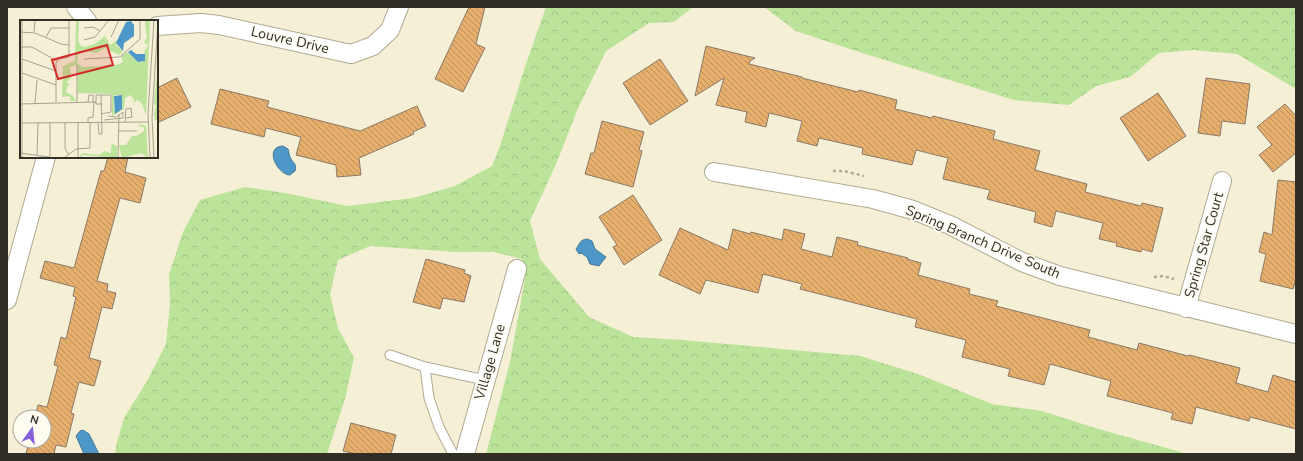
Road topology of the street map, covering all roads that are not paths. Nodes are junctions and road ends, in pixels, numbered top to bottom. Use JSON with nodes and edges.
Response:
{"nodes":[{"id":1,"x":76,"y":7,"type":"edge"},
{"id":2,"x":399,"y":7,"type":"edge"},
{"id":3,"x":86,"y":20,"type":"edge"},
{"id":4,"x":158,"y":26,"type":"edge"},
{"id":5,"x":46,"y":158,"type":"edge"},
{"id":6,"x":714,"y":172,"type":"dead end"},
{"id":7,"x":1222,"y":182,"type":"dead end"},
{"id":8,"x":517,"y":269,"type":"dead end"},
{"id":9,"x":11,"y":271,"type":"edge"},
{"id":10,"x":7,"y":300,"type":"edge"},
{"id":11,"x":1186,"y":308,"type":"junction"},
{"id":12,"x":1296,"y":334,"type":"edge"},
{"id":13,"x":390,"y":355,"type":"dead end"},
{"id":14,"x":425,"y":367,"type":"junction"},
{"id":15,"x":485,"y":380,"type":"junction"},
{"id":16,"x":453,"y":454,"type":"edge"},
{"id":17,"x":465,"y":454,"type":"edge"}],
"edges":[{"from":1,"to":3,"type":"street"},
{"from":2,"to":4,"type":"street","name":"Louvre Drive"},
{"from":5,"to":9,"type":"street"},
{"from":6,"to":11,"type":"street","name":"Spring Branch Drive South"},
{"from":7,"to":11,"type":"street","name":"Spring Star Court"},
{"from":8,"to":15,"type":"street","name":"Village Lane"},
{"from":9,"to":10,"type":"street"},
{"from":11,"to":12,"type":"street","name":"Spring Branch Drive South"},
{"from":13,"to":14,"type":"lane"},
{"from":14,"to":15,"type":"lane"},
{"from":14,"to":16,"type":"lane"},
{"from":15,"to":17,"type":"street","name":"Village Lane"}]}
